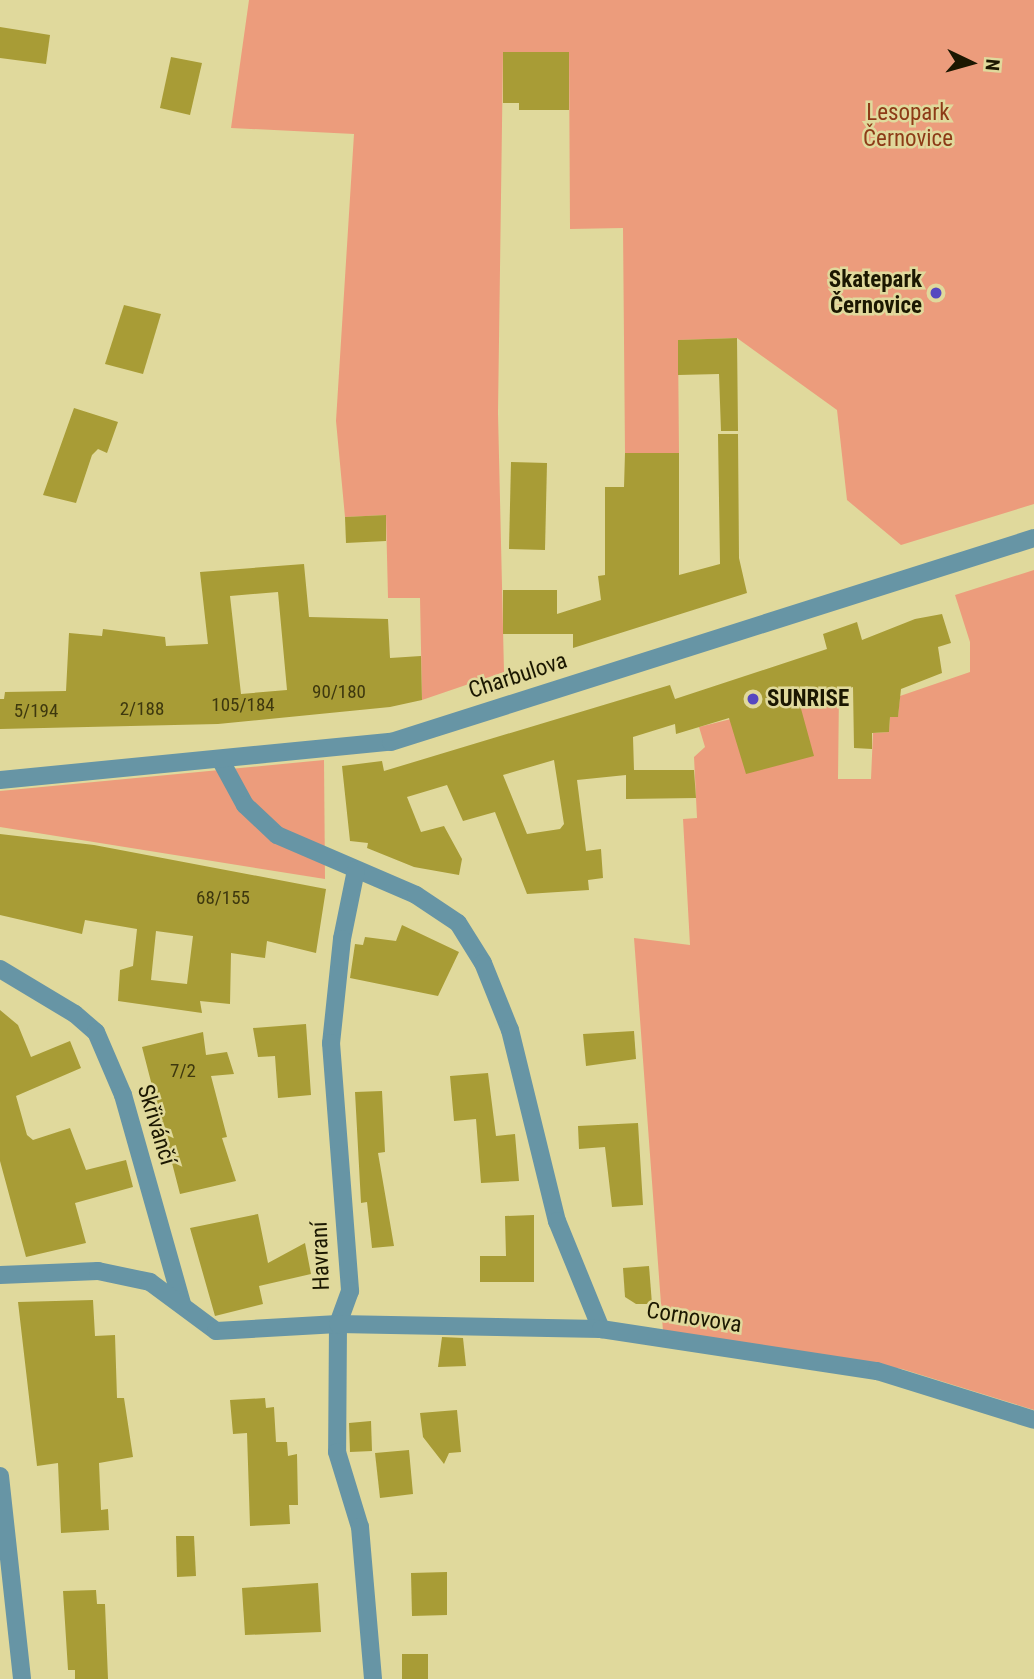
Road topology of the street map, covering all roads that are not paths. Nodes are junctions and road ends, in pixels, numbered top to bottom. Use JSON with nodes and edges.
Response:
{"nodes":[{"id":1,"x":1034,"y":538,"type":"edge"},
{"id":2,"x":221,"y":761,"type":"junction"},
{"id":3,"x":0,"y":780,"type":"edge"},
{"id":4,"x":356,"y":870,"type":"junction"},
{"id":5,"x":0,"y":969,"type":"edge"},
{"id":6,"x":0,"y":1275,"type":"edge"},
{"id":7,"x":182,"y":1303,"type":"junction"},
{"id":8,"x":338,"y":1324,"type":"junction"},
{"id":9,"x":601,"y":1329,"type":"junction"},
{"id":10,"x":1034,"y":1420,"type":"edge"},
{"id":11,"x":0,"y":1476,"type":"edge"},
{"id":12,"x":9,"y":1616,"type":"edge"},
{"id":13,"x":22,"y":1679,"type":"edge"},
{"id":14,"x":373,"y":1679,"type":"edge"}],
"edges":[{"from":1,"to":2,"type":"street","name":"Charbulova"},
{"from":2,"to":3,"type":"street","name":"Charbulova"},
{"from":2,"to":4,"type":"street"},
{"from":4,"to":8,"type":"street","name":"Havraní"},
{"from":4,"to":9,"type":"street"},
{"from":5,"to":7,"type":"street","name":"Skřivánčí"},
{"from":6,"to":7,"type":"street"},
{"from":7,"to":8,"type":"street","name":"Cornovova"},
{"from":8,"to":9,"type":"street","name":"Cornovova"},
{"from":8,"to":14,"type":"street","name":"Havraní"},
{"from":9,"to":10,"type":"street","name":"Cornovova"},
{"from":11,"to":12,"type":"street"},
{"from":12,"to":13,"type":"street"}]}
